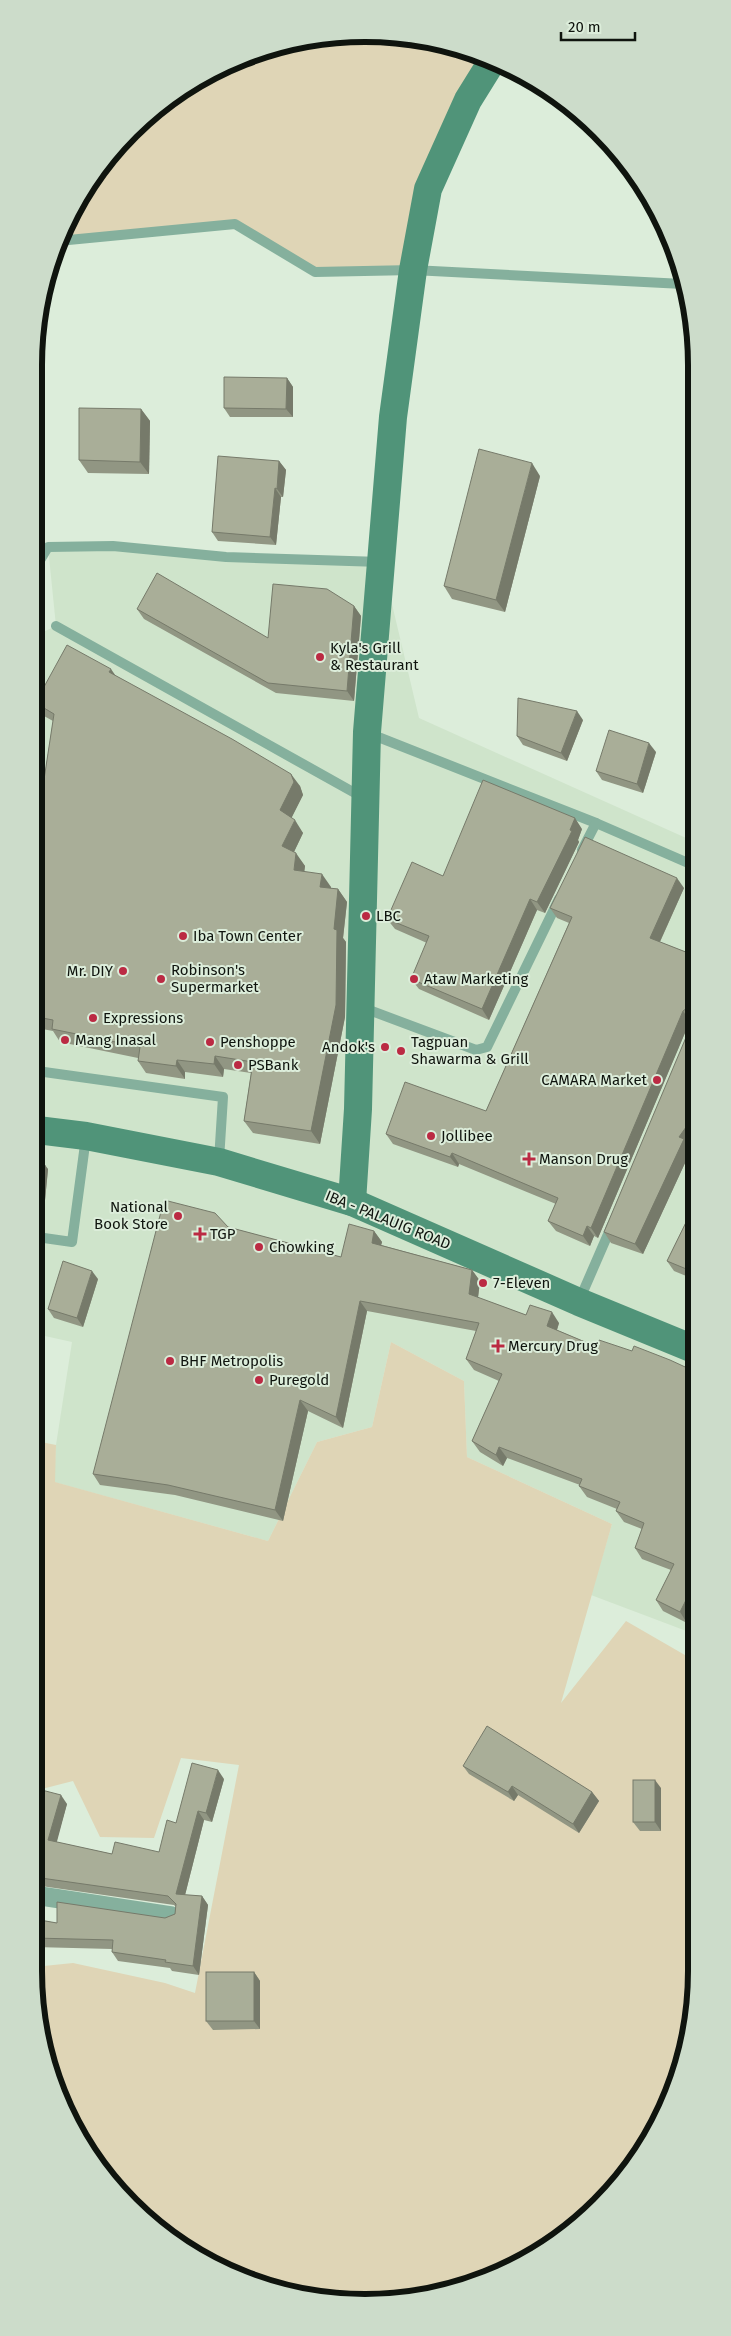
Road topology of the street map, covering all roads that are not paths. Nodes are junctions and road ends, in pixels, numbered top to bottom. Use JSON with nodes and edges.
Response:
{"nodes":[{"id":1,"x":489,"y":67,"type":"edge"},
{"id":2,"x":68,"y":240,"type":"edge"},
{"id":3,"x":413,"y":270,"type":"junction"},
{"id":4,"x":677,"y":284,"type":"edge"},
{"id":5,"x":42,"y":557,"type":"edge"},
{"id":6,"x":382,"y":562,"type":"junction"},
{"id":7,"x":56,"y":626,"type":"dead end"},
{"id":8,"x":367,"y":732,"type":"junction"},
{"id":9,"x":365,"y":799,"type":"junction"},
{"id":10,"x":596,"y":822,"type":"junction"},
{"id":11,"x":578,"y":858,"type":"edge"},
{"id":12,"x":688,"y":863,"type":"edge"},
{"id":13,"x":565,"y":885,"type":"edge"},
{"id":14,"x":360,"y":1007,"type":"junction"},
{"id":15,"x":42,"y":1072,"type":"edge"},
{"id":16,"x":42,"y":1131,"type":"edge"},
{"id":17,"x":86,"y":1136,"type":"junction"},
{"id":18,"x":219,"y":1162,"type":"junction"},
{"id":19,"x":352,"y":1202,"type":"junction"},
{"id":20,"x":618,"y":1211,"type":"edge"},
{"id":21,"x":42,"y":1238,"type":"edge"},
{"id":22,"x":579,"y":1302,"type":"junction"},
{"id":23,"x":688,"y":1347,"type":"edge"},
{"id":24,"x":42,"y":1896,"type":"edge"},
{"id":25,"x":172,"y":1916,"type":"edge"}],
"edges":[{"from":1,"to":3,"type":"main road"},
{"from":2,"to":3,"type":"lane"},
{"from":3,"to":4,"type":"lane"},
{"from":3,"to":6,"type":"main road"},
{"from":5,"to":6,"type":"lane"},
{"from":6,"to":8,"type":"main road"},
{"from":7,"to":9,"type":"lane"},
{"from":8,"to":9,"type":"main road"},
{"from":8,"to":10,"type":"lane"},
{"from":9,"to":14,"type":"main road"},
{"from":10,"to":11,"type":"lane"},
{"from":10,"to":12,"type":"lane"},
{"from":13,"to":14,"type":"lane"},
{"from":14,"to":19,"type":"main road"},
{"from":15,"to":18,"type":"lane"},
{"from":16,"to":17,"type":"main road","name":"IBA - PALAUIG ROAD"},
{"from":17,"to":18,"type":"main road","name":"IBA - PALAUIG ROAD"},
{"from":17,"to":21,"type":"lane"},
{"from":18,"to":19,"type":"main road","name":"IBA - PALAUIG ROAD"},
{"from":19,"to":22,"type":"main road","name":"IBA - PALAUIG ROAD"},
{"from":20,"to":22,"type":"lane"},
{"from":22,"to":23,"type":"main road","name":"IBA - PALAUIG ROAD"},
{"from":24,"to":25,"type":"street"}]}
